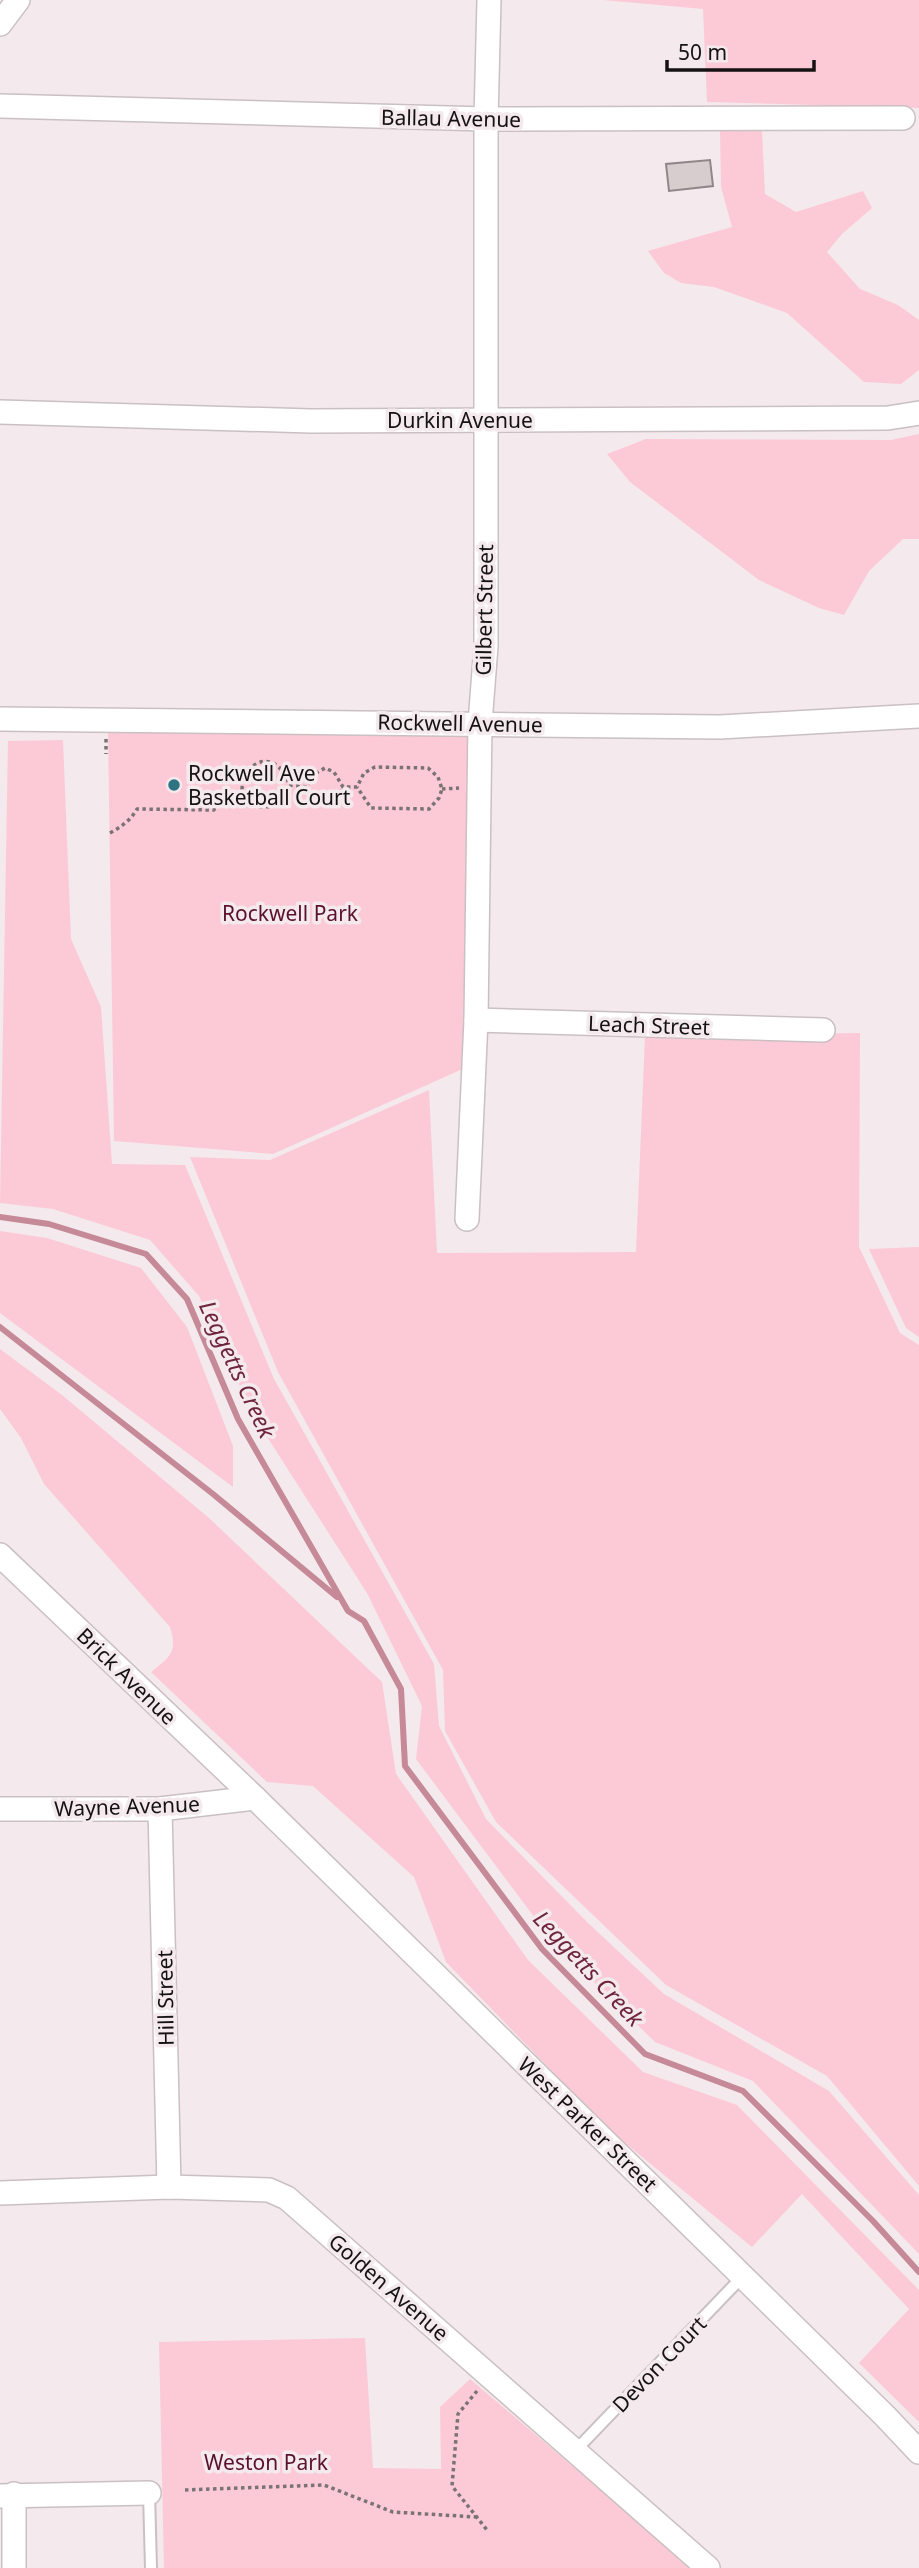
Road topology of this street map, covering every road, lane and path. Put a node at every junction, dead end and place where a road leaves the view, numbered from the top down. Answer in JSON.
{"nodes":[{"id":1,"x":18,"y":0,"type":"edge"},
{"id":2,"x":489,"y":0,"type":"edge"},
{"id":3,"x":0,"y":24,"type":"edge"},
{"id":4,"x":0,"y":106,"type":"edge"},
{"id":5,"x":903,"y":118,"type":"dead end"},
{"id":6,"x":486,"y":120,"type":"junction"},
{"id":7,"x":0,"y":412,"type":"edge"},
{"id":8,"x":919,"y":414,"type":"edge"},
{"id":9,"x":486,"y":421,"type":"junction"},
{"id":10,"x":919,"y":716,"type":"edge"},
{"id":11,"x":0,"y":719,"type":"edge"},
{"id":12,"x":480,"y":723,"type":"junction"},
{"id":13,"x":289,"y":785,"type":"junction"},
{"id":14,"x":307,"y":787,"type":"junction"},
{"id":15,"x":343,"y":787,"type":"junction"},
{"id":16,"x":357,"y":788,"type":"junction"},
{"id":17,"x":459,"y":788,"type":"dead end"},
{"id":18,"x":442,"y":789,"type":"junction"},
{"id":19,"x":252,"y":806,"type":"junction"},
{"id":20,"x":110,"y":833,"type":"dead end"},
{"id":21,"x":476,"y":1020,"type":"junction"},
{"id":22,"x":822,"y":1030,"type":"dead end"},
{"id":23,"x":467,"y":1219,"type":"dead end"},
{"id":24,"x":0,"y":1555,"type":"edge"},
{"id":25,"x":254,"y":1798,"type":"junction"},
{"id":26,"x":0,"y":1808,"type":"edge"},
{"id":27,"x":160,"y":1809,"type":"junction"},
{"id":28,"x":169,"y":2187,"type":"junction"},
{"id":29,"x":0,"y":2193,"type":"edge"},
{"id":30,"x":743,"y":2276,"type":"junction"},
{"id":31,"x":478,"y":2389,"type":"dead end"},
{"id":32,"x":575,"y":2451,"type":"junction"},
{"id":33,"x":919,"y":2452,"type":"edge"},
{"id":34,"x":185,"y":2490,"type":"dead end"},
{"id":35,"x":149,"y":2493,"type":"joint"},
{"id":36,"x":7,"y":2495,"type":"edge"},
{"id":37,"x":476,"y":2517,"type":"junction"},
{"id":38,"x":486,"y":2530,"type":"dead end"},
{"id":39,"x":14,"y":2568,"type":"edge"},
{"id":40,"x":151,"y":2568,"type":"edge"},
{"id":41,"x":708,"y":2568,"type":"edge"}],
"edges":[{"from":1,"to":3,"type":"street"},
{"from":2,"to":6,"type":"street","name":"Gilbert Street"},
{"from":4,"to":6,"type":"street","name":"Ballau Avenue"},
{"from":5,"to":6,"type":"street","name":"Ballau Avenue"},
{"from":6,"to":9,"type":"street","name":"Gilbert Street"},
{"from":7,"to":9,"type":"street","name":"Durkin Avenue"},
{"from":8,"to":9,"type":"street","name":"Durkin Avenue"},
{"from":9,"to":12,"type":"street","name":"Gilbert Street"},
{"from":10,"to":12,"type":"street","name":"Rockwell Avenue"},
{"from":11,"to":12,"type":"street","name":"Rockwell Avenue"},
{"from":12,"to":21,"type":"street","name":"Gilbert Street"},
{"from":13,"to":14,"type":"path"},
{"from":13,"to":19,"type":"path"},
{"from":13,"to":19,"type":"path"},
{"from":14,"to":15,"type":"path"},
{"from":14,"to":15,"type":"path"},
{"from":15,"to":16,"type":"path"},
{"from":16,"to":18,"type":"path"},
{"from":16,"to":18,"type":"path"},
{"from":17,"to":18,"type":"path"},
{"from":19,"to":20,"type":"path"},
{"from":21,"to":22,"type":"street","name":"Leach Street"},
{"from":21,"to":23,"type":"street","name":"Gilbert Street"},
{"from":24,"to":25,"type":"street","name":"Brick Avenue"},
{"from":25,"to":27,"type":"street","name":"Wayne Avenue"},
{"from":25,"to":30,"type":"street","name":"West Parker Street"},
{"from":26,"to":27,"type":"street","name":"Wayne Avenue"},
{"from":27,"to":28,"type":"street","name":"Hill Street"},
{"from":28,"to":29,"type":"street","name":"Golden Avenue"},
{"from":28,"to":32,"type":"street","name":"Golden Avenue"},
{"from":30,"to":32,"type":"lane","name":"Devon Court"},
{"from":30,"to":33,"type":"street","name":"West Parker Street"},
{"from":31,"to":37,"type":"path"},
{"from":32,"to":41,"type":"street","name":"Golden Avenue"},
{"from":34,"to":37,"type":"path"},
{"from":35,"to":36,"type":"street"},
{"from":35,"to":40,"type":"lane"},
{"from":36,"to":39,"type":"street"},
{"from":37,"to":38,"type":"path"}]}
